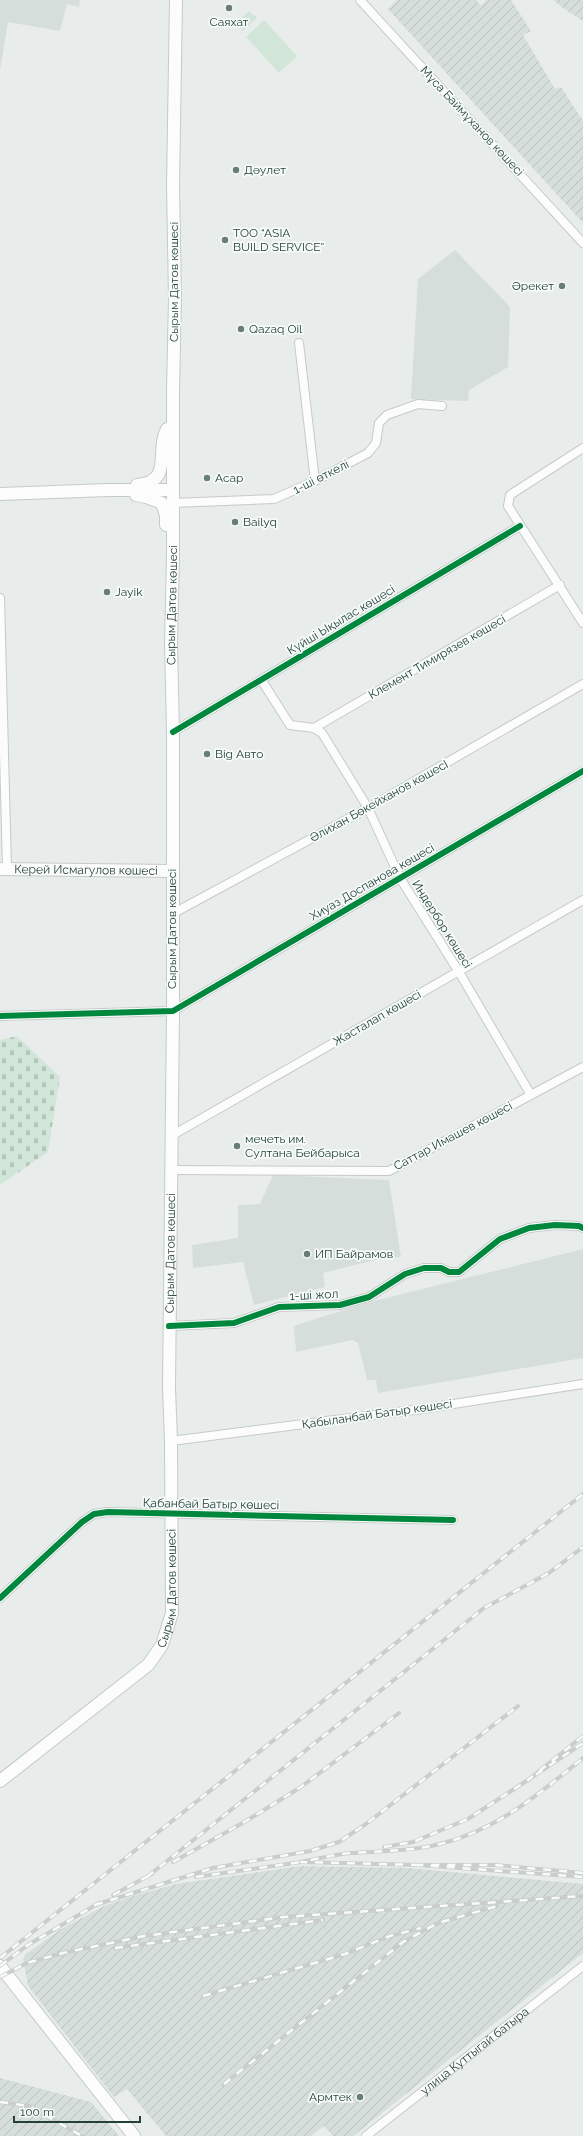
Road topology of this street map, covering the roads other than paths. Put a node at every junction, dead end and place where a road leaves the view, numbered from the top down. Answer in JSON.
{"nodes":[{"id":1,"x":176,"y":0,"type":"edge"},
{"id":2,"x":360,"y":0,"type":"edge"},
{"id":3,"x":583,"y":243,"type":"edge"},
{"id":4,"x":299,"y":343,"type":"dead end"},
{"id":5,"x":442,"y":406,"type":"dead end"},
{"id":6,"x":173,"y":426,"type":"junction"},
{"id":7,"x":583,"y":448,"type":"edge"},
{"id":8,"x":315,"y":481,"type":"junction"},
{"id":9,"x":108,"y":490,"type":"junction"},
{"id":10,"x":173,"y":490,"type":"junction"},
{"id":11,"x":0,"y":494,"type":"edge"},
{"id":12,"x":173,"y":502,"type":"junction"},
{"id":13,"x":520,"y":526,"type":"junction"},
{"id":14,"x":173,"y":558,"type":"junction"},
{"id":15,"x":560,"y":585,"type":"junction"},
{"id":16,"x":0,"y":598,"type":"edge"},
{"id":17,"x":583,"y":623,"type":"edge"},
{"id":18,"x":0,"y":629,"type":"edge"},
{"id":19,"x":262,"y":681,"type":"junction"},
{"id":20,"x":583,"y":684,"type":"edge"},
{"id":21,"x":314,"y":728,"type":"junction"},
{"id":22,"x":174,"y":732,"type":"junction"},
{"id":23,"x":2,"y":736,"type":"edge"},
{"id":24,"x":583,"y":771,"type":"edge"},
{"id":25,"x":368,"y":808,"type":"junction"},
{"id":26,"x":4,"y":869,"type":"edge"},
{"id":27,"x":172,"y":871,"type":"junction"},
{"id":28,"x":400,"y":878,"type":"junction"},
{"id":29,"x":583,"y":900,"type":"edge"},
{"id":30,"x":172,"y":914,"type":"junction"},
{"id":31,"x":459,"y":972,"type":"junction"},
{"id":32,"x":172,"y":1012,"type":"junction"},
{"id":33,"x":0,"y":1016,"type":"edge"},
{"id":34,"x":583,"y":1067,"type":"edge"},
{"id":35,"x":531,"y":1095,"type":"junction"},
{"id":36,"x":171,"y":1136,"type":"junction"},
{"id":37,"x":171,"y":1170,"type":"junction"},
{"id":38,"x":583,"y":1228,"type":"edge"},
{"id":39,"x":169,"y":1326,"type":"junction"},
{"id":40,"x":583,"y":1384,"type":"edge"},
{"id":41,"x":171,"y":1441,"type":"junction"},
{"id":42,"x":171,"y":1515,"type":"junction"},
{"id":43,"x":453,"y":1520,"type":"dead end"},
{"id":44,"x":0,"y":1598,"type":"edge"},
{"id":45,"x":0,"y":1781,"type":"edge"},
{"id":46,"x":0,"y":1966,"type":"edge"},
{"id":47,"x":583,"y":1966,"type":"edge"},
{"id":48,"x":134,"y":2136,"type":"edge"},
{"id":49,"x":366,"y":2136,"type":"edge"}],
"edges":[{"from":1,"to":6,"type":"main road","name":"Сырым Датов көшесі"},
{"from":2,"to":3,"type":"street","name":"Мұса Баймұханов көшесі"},
{"from":4,"to":8,"type":"street"},
{"from":5,"to":8,"type":"street","name":"1-ші өткелі"},
{"from":6,"to":9,"type":"main road"},
{"from":6,"to":10,"type":"main road","name":"Сырым Датов көшесі"},
{"from":7,"to":13,"type":"street"},
{"from":8,"to":12,"type":"street","name":"1-ші өткелі"},
{"from":9,"to":10,"type":"main road"},
{"from":9,"to":11,"type":"main road"},
{"from":9,"to":14,"type":"main road"},
{"from":10,"to":12,"type":"main road","name":"Сырым Датов көшесі"},
{"from":12,"to":14,"type":"main road","name":"Сырым Датов көшесі"},
{"from":13,"to":15,"type":"street"},
{"from":13,"to":19,"type":"street","name":"Күйші Ықылас көшесі"},
{"from":14,"to":22,"type":"main road","name":"Сырым Датов көшесі"},
{"from":15,"to":17,"type":"street"},
{"from":15,"to":21,"type":"street","name":"Клемент Тимирязев көшесі"},
{"from":16,"to":18,"type":"street"},
{"from":18,"to":23,"type":"street"},
{"from":19,"to":21,"type":"street"},
{"from":19,"to":22,"type":"street","name":"Күйші Ықылас көшесі"},
{"from":20,"to":25,"type":"street","name":"Әлихан Бөкейханов көшесI"},
{"from":21,"to":25,"type":"street","name":"Индербор көшесі"},
{"from":22,"to":27,"type":"main road","name":"Сырым Датов көшесі"},
{"from":23,"to":26,"type":"street"},
{"from":24,"to":28,"type":"street","name":"Хиуаз Доспанова көшесі"},
{"from":25,"to":28,"type":"street","name":"Индербор көшесі"},
{"from":25,"to":30,"type":"street","name":"Әлихан Бөкейханов көшесI"},
{"from":26,"to":27,"type":"main road","name":"Керей Исмагулов көшесі"},
{"from":27,"to":30,"type":"main road","name":"Сырым Датов көшесі"},
{"from":28,"to":31,"type":"street","name":"Индербор көшесі"},
{"from":28,"to":32,"type":"street","name":"Хиуаз Доспанова көшесі"},
{"from":29,"to":31,"type":"street","name":"Жасталап көшесі"},
{"from":30,"to":32,"type":"main road","name":"Сырым Датов көшесі"},
{"from":31,"to":35,"type":"street","name":"Индербор көшесі"},
{"from":31,"to":36,"type":"street","name":"Жасталап көшесі"},
{"from":32,"to":33,"type":"street"},
{"from":32,"to":36,"type":"main road","name":"Сырым Датов көшесі"},
{"from":34,"to":35,"type":"street","name":"Саттар Имашев көшесі"},
{"from":35,"to":37,"type":"street","name":"Саттар Имашев көшесі"},
{"from":36,"to":37,"type":"main road","name":"Сырым Датов көшесі"},
{"from":37,"to":39,"type":"main road","name":"Сырым Датов көшесі"},
{"from":38,"to":39,"type":"street","name":"1-ші жол"},
{"from":39,"to":41,"type":"main road","name":"Сырым Датов көшесі"},
{"from":40,"to":41,"type":"street","name":"Қабыланбай Батыр көшесі"},
{"from":41,"to":42,"type":"main road","name":"Сырым Датов көшесі"},
{"from":42,"to":43,"type":"street","name":"Қабанбай Батыр көшесі"},
{"from":42,"to":44,"type":"street","name":"Қабанбай Батыр көшесі"},
{"from":42,"to":45,"type":"main road","name":"Сырым Датов көшесі"},
{"from":46,"to":48,"type":"main road"},
{"from":47,"to":49,"type":"street","name":"улица Куттыгай батыра"}]}
